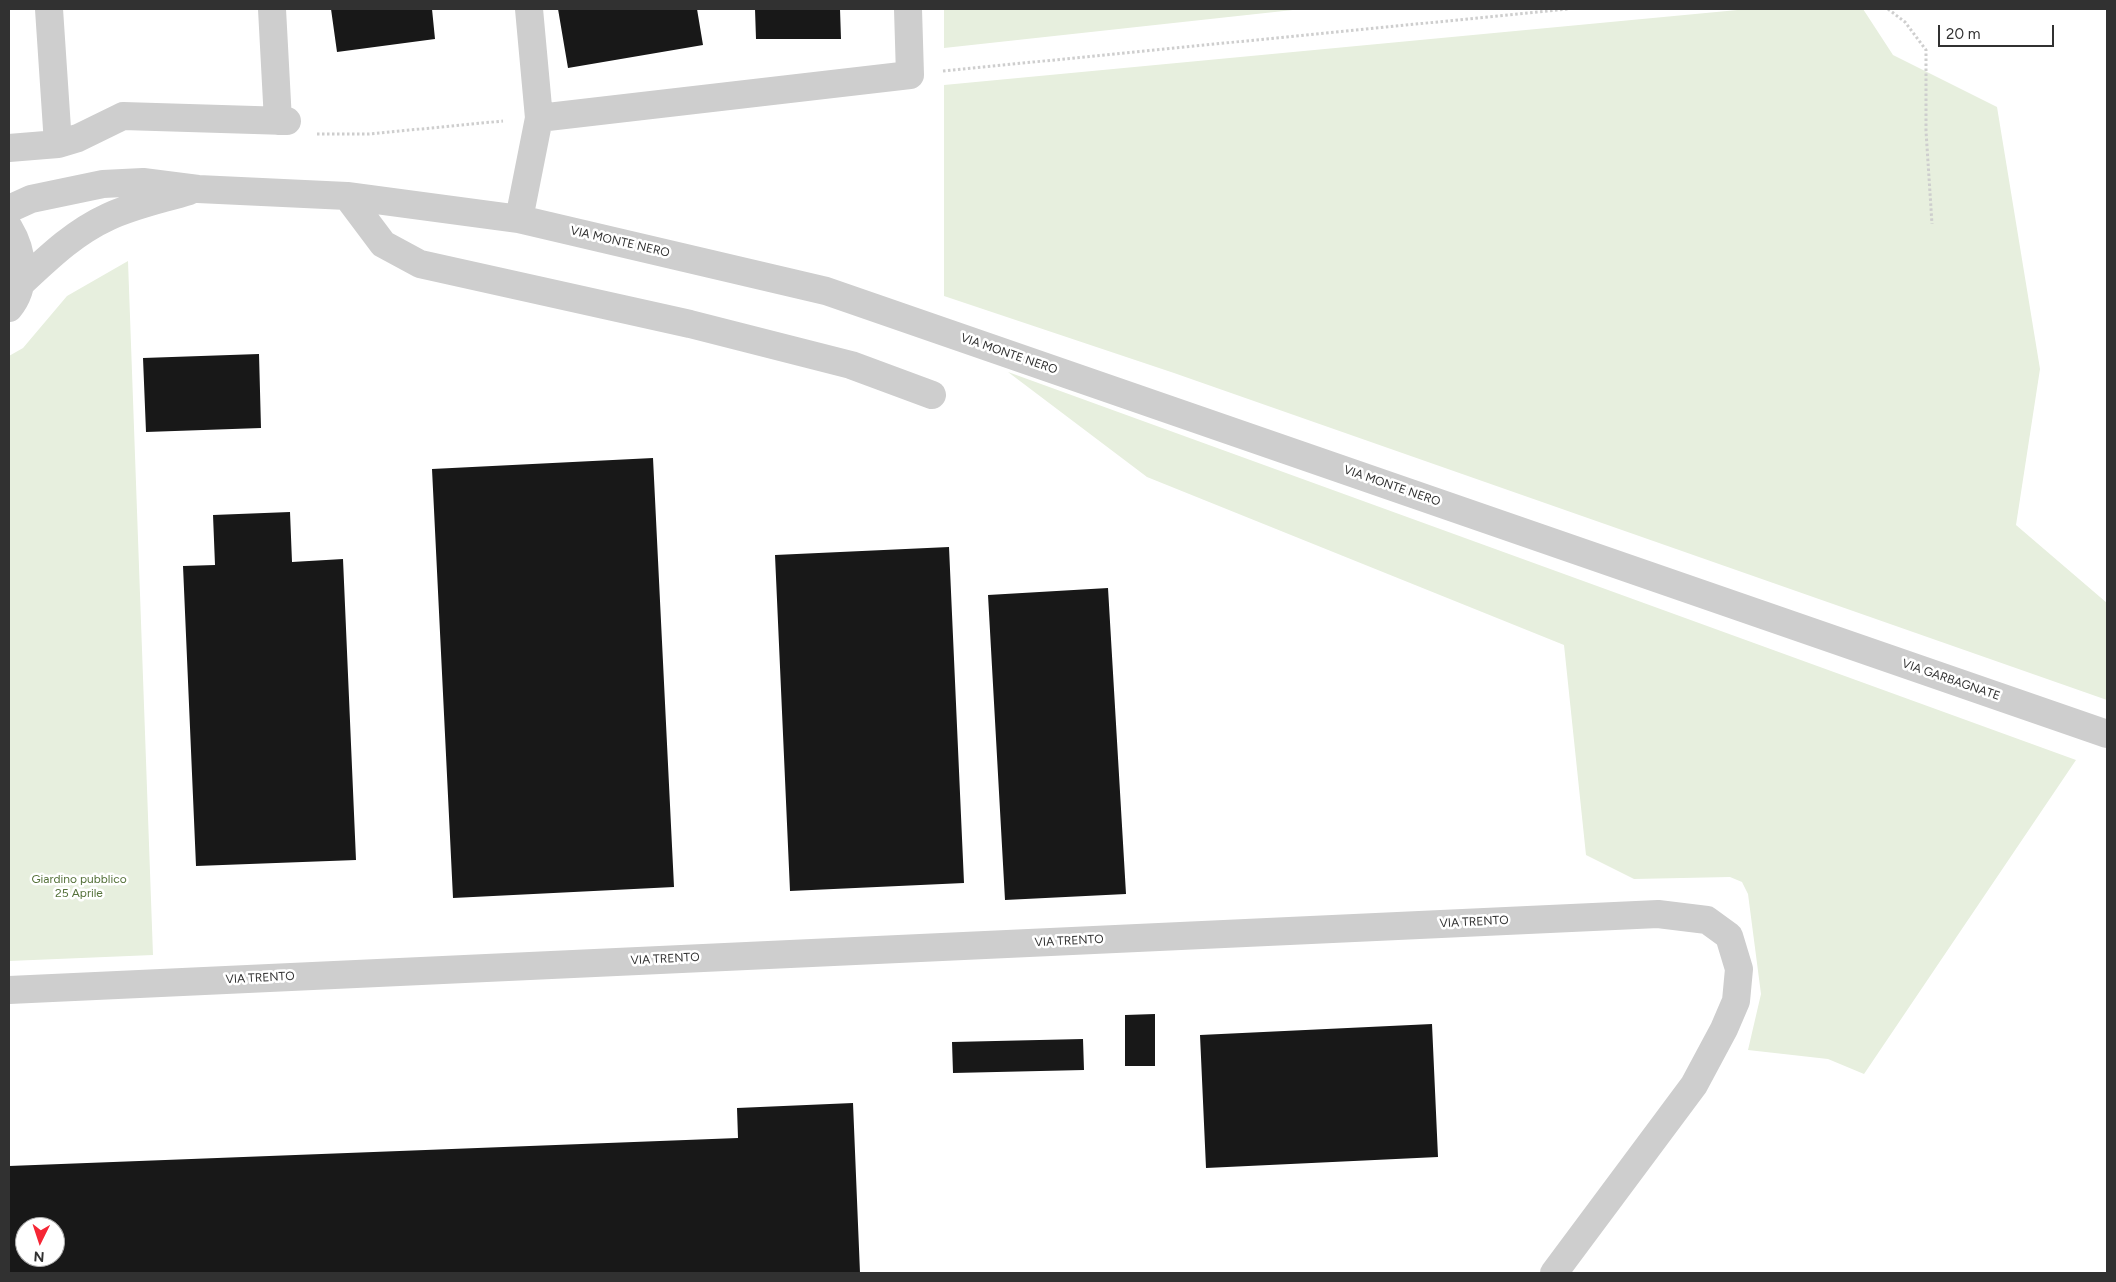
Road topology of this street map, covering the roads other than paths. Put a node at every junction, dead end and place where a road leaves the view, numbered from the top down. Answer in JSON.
{"nodes":[{"id":1,"x":49,"y":9,"type":"edge"},
{"id":2,"x":272,"y":9,"type":"edge"},
{"id":3,"x":529,"y":9,"type":"edge"},
{"id":4,"x":908,"y":9,"type":"edge"},
{"id":5,"x":538,"y":118,"type":"junction"},
{"id":6,"x":58,"y":144,"type":"junction"},
{"id":7,"x":9,"y":148,"type":"edge"},
{"id":8,"x":198,"y":188,"type":"junction"},
{"id":9,"x":347,"y":196,"type":"junction"},
{"id":10,"x":9,"y":209,"type":"edge"},
{"id":11,"x":519,"y":219,"type":"junction"},
{"id":12,"x":9,"y":228,"type":"edge"},
{"id":13,"x":14,"y":296,"type":"edge"},
{"id":14,"x":932,"y":395,"type":"dead end"},
{"id":15,"x":1795,"y":626,"type":"joint"},
{"id":16,"x":2107,"y":734,"type":"edge"},
{"id":17,"x":9,"y":990,"type":"edge"},
{"id":18,"x":1554,"y":1273,"type":"edge"}],
"edges":[{"from":1,"to":6,"type":"street"},
{"from":2,"to":6,"type":"street"},
{"from":3,"to":5,"type":"street"},
{"from":4,"to":5,"type":"street"},
{"from":5,"to":11,"type":"street"},
{"from":6,"to":7,"type":"street"},
{"from":8,"to":9,"type":"street","name":"VIA MONTE NERO"},
{"from":8,"to":10,"type":"street","name":"VIA MONTE NERO"},
{"from":8,"to":13,"type":"street","name":"VIA MONTE NERO"},
{"from":9,"to":11,"type":"street","name":"VIA MONTE NERO"},
{"from":9,"to":14,"type":"street"},
{"from":11,"to":15,"type":"street","name":"VIA MONTE NERO"},
{"from":12,"to":13,"type":"street"},
{"from":15,"to":16,"type":"street","name":"VIA GARBAGNATE"},
{"from":17,"to":18,"type":"street","name":"VIA TRENTO"}]}
